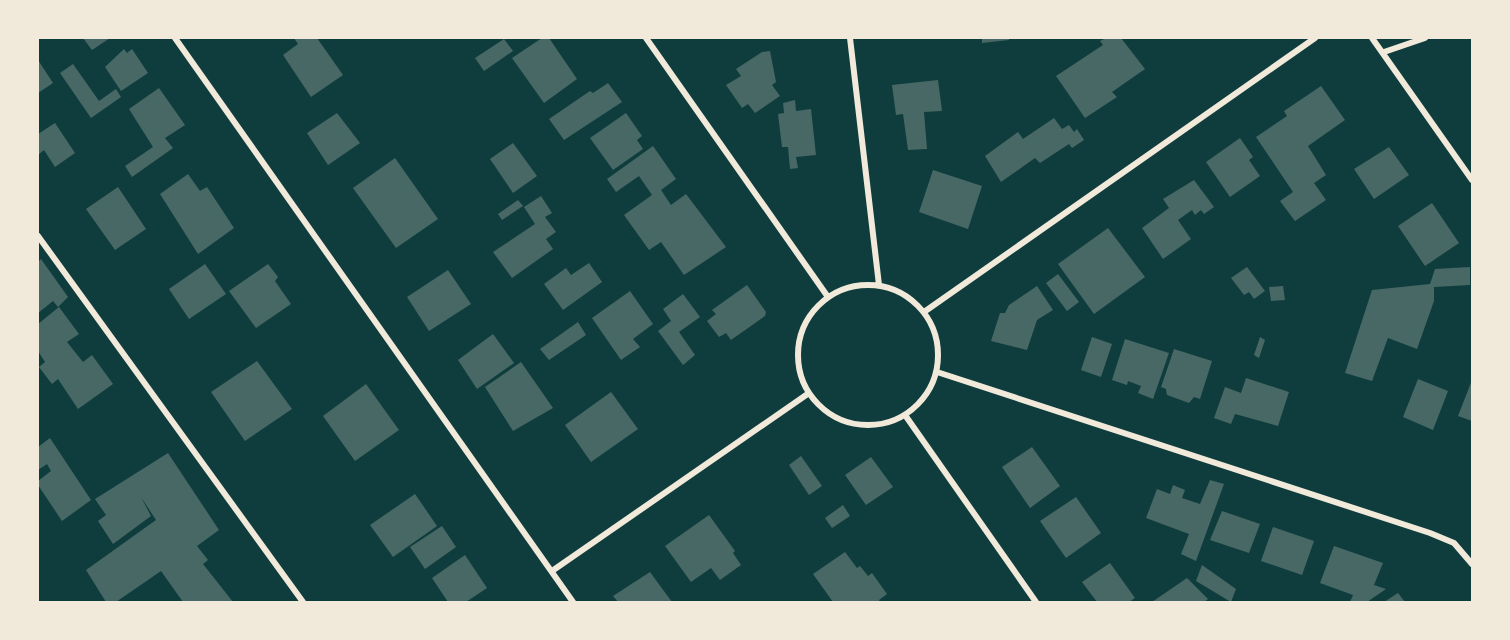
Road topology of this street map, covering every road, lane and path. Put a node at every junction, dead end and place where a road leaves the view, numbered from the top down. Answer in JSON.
{"nodes":[{"id":1,"x":175,"y":38,"type":"edge"},
{"id":2,"x":646,"y":38,"type":"edge"},
{"id":3,"x":850,"y":38,"type":"edge"},
{"id":4,"x":1315,"y":38,"type":"edge"},
{"id":5,"x":1372,"y":38,"type":"edge"},
{"id":6,"x":1425,"y":38,"type":"edge"},
{"id":7,"x":1384,"y":52,"type":"junction"},
{"id":8,"x":1473,"y":180,"type":"edge"},
{"id":9,"x":38,"y":236,"type":"edge"},
{"id":10,"x":879,"y":285,"type":"junction"},
{"id":11,"x":828,"y":297,"type":"junction"},
{"id":12,"x":924,"y":312,"type":"junction"},
{"id":13,"x":937,"y":372,"type":"junction"},
{"id":14,"x":809,"y":393,"type":"junction"},
{"id":15,"x":905,"y":415,"type":"junction"},
{"id":16,"x":1473,"y":564,"type":"edge"},
{"id":17,"x":552,"y":571,"type":"junction"},
{"id":18,"x":303,"y":603,"type":"edge"},
{"id":19,"x":573,"y":603,"type":"edge"},
{"id":20,"x":1036,"y":603,"type":"edge"}],
"edges":[{"from":1,"to":17,"type":"street"},
{"from":2,"to":11,"type":"street"},
{"from":3,"to":10,"type":"street"},
{"from":4,"to":12,"type":"street"},
{"from":5,"to":7,"type":"street"},
{"from":6,"to":7,"type":"street"},
{"from":7,"to":8,"type":"street"},
{"from":9,"to":18,"type":"street"},
{"from":10,"to":11,"type":"street"},
{"from":10,"to":12,"type":"street"},
{"from":11,"to":14,"type":"street"},
{"from":12,"to":13,"type":"street"},
{"from":13,"to":15,"type":"street"},
{"from":13,"to":16,"type":"street"},
{"from":14,"to":15,"type":"street"},
{"from":14,"to":17,"type":"street"},
{"from":15,"to":20,"type":"street"},
{"from":17,"to":19,"type":"street"}]}
